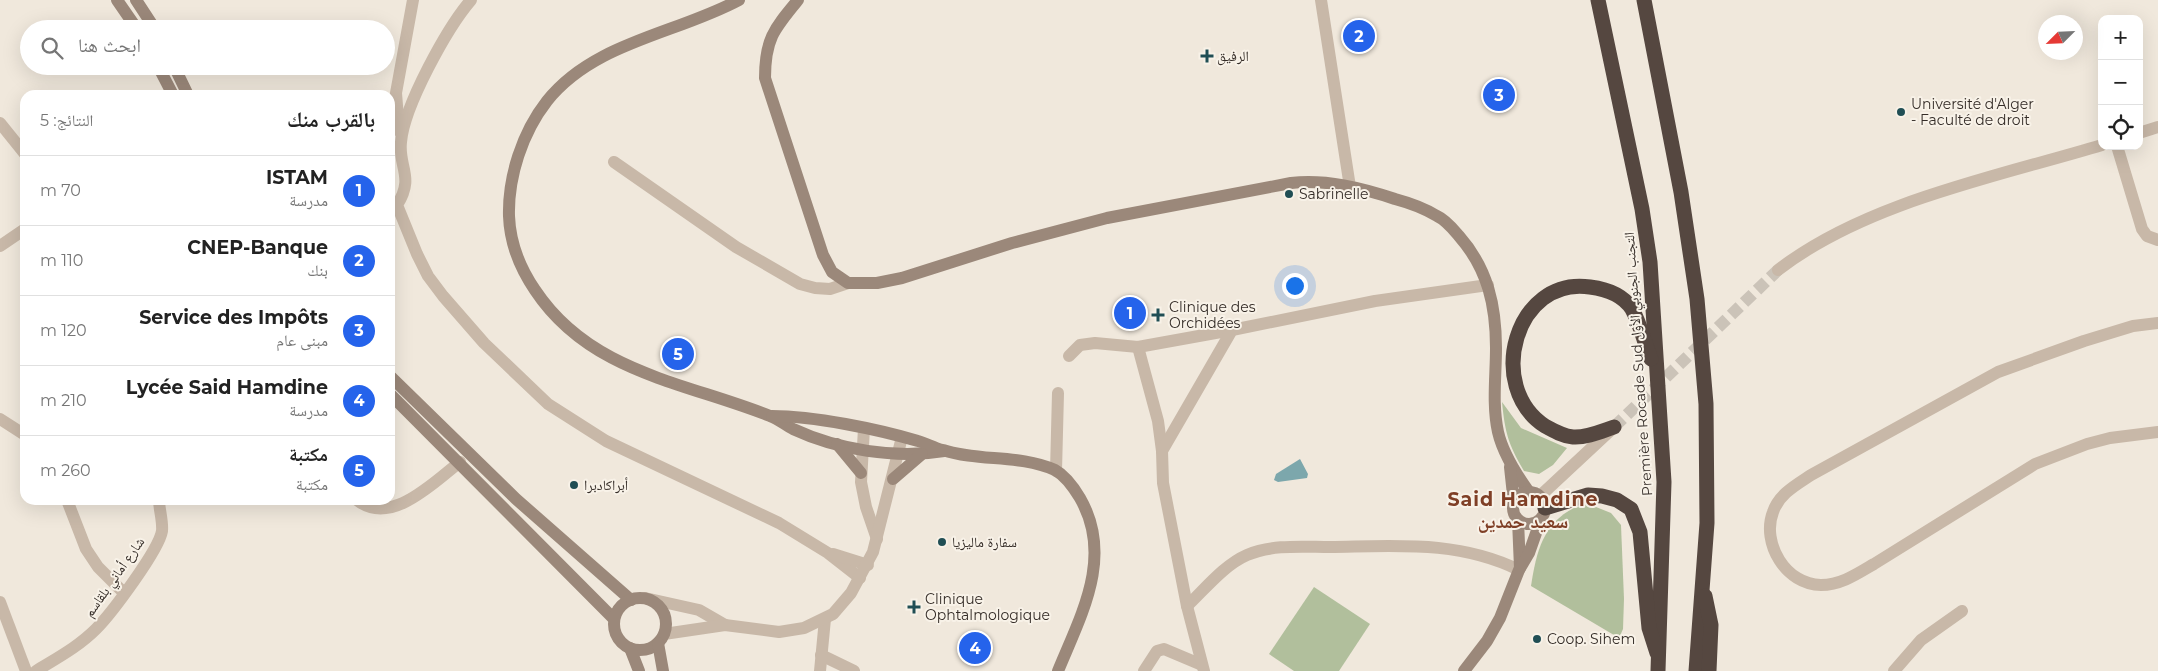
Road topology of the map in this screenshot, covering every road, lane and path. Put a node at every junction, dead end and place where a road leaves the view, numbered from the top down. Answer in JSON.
{"nodes":[{"id":1,"x":117,"y":0,"type":"edge"},
{"id":2,"x":136,"y":0,"type":"edge"},
{"id":3,"x":413,"y":0,"type":"edge"},
{"id":4,"x":471,"y":0,"type":"edge"},
{"id":5,"x":740,"y":0,"type":"edge"},
{"id":6,"x":798,"y":0,"type":"edge"},
{"id":7,"x":1321,"y":0,"type":"edge"},
{"id":8,"x":1598,"y":0,"type":"edge"},
{"id":9,"x":1644,"y":0,"type":"edge"},
{"id":10,"x":131,"y":20,"type":"edge"},
{"id":11,"x":149,"y":20,"type":"edge"},
{"id":12,"x":162,"y":75,"type":"edge"},
{"id":13,"x":178,"y":75,"type":"edge"},
{"id":14,"x":170,"y":90,"type":"edge"},
{"id":15,"x":186,"y":90,"type":"edge"},
{"id":16,"x":0,"y":124,"type":"edge"},
{"id":17,"x":2158,"y":127,"type":"edge"},
{"id":18,"x":2143,"y":132,"type":"edge"},
{"id":19,"x":400,"y":144,"type":"junction"},
{"id":20,"x":2098,"y":146,"type":"edge"},
{"id":21,"x":20,"y":148,"type":"edge"},
{"id":22,"x":2118,"y":150,"type":"edge"},
{"id":23,"x":614,"y":162,"type":"dead end"},
{"id":24,"x":1350,"y":187,"type":"junction"},
{"id":25,"x":20,"y":232,"type":"edge"},
{"id":26,"x":2158,"y":240,"type":"edge"},
{"id":27,"x":0,"y":246,"type":"edge"},
{"id":28,"x":1778,"y":270,"type":"tunnel mouth"},
{"id":29,"x":848,"y":283,"type":"junction"},
{"id":30,"x":1488,"y":285,"type":"junction"},
{"id":31,"x":2158,"y":323,"type":"edge"},
{"id":32,"x":1232,"y":330,"type":"junction"},
{"id":33,"x":1138,"y":347,"type":"junction"},
{"id":34,"x":1069,"y":356,"type":"dead end"},
{"id":35,"x":1657,"y":377,"type":"junction"},
{"id":36,"x":395,"y":381,"type":"edge"},
{"id":37,"x":1058,"y":393,"type":"dead end"},
{"id":38,"x":395,"y":399,"type":"edge"},
{"id":39,"x":772,"y":416,"type":"junction"},
{"id":40,"x":0,"y":419,"type":"edge"},
{"id":41,"x":1614,"y":427,"type":"joint"},
{"id":42,"x":864,"y":428,"type":"junction"},
{"id":43,"x":20,"y":432,"type":"edge"},
{"id":44,"x":2158,"y":432,"type":"edge"},
{"id":45,"x":902,"y":438,"type":"junction"},
{"id":46,"x":837,"y":444,"type":"junction"},
{"id":47,"x":864,"y":449,"type":"junction"},
{"id":48,"x":944,"y":451,"type":"junction"},
{"id":49,"x":1162,"y":451,"type":"junction"},
{"id":50,"x":899,"y":454,"type":"junction"},
{"id":51,"x":922,"y":454,"type":"junction"},
{"id":52,"x":460,"y":462,"type":"junction"},
{"id":53,"x":1510,"y":464,"type":"junction"},
{"id":54,"x":1056,"y":471,"type":"junction"},
{"id":55,"x":861,"y":473,"type":"junction"},
{"id":56,"x":893,"y":478,"type":"junction"},
{"id":57,"x":1514,"y":504,"type":"junction"},
{"id":58,"x":1539,"y":504,"type":"junction"},
{"id":59,"x":69,"y":505,"type":"edge"},
{"id":60,"x":159,"y":505,"type":"edge"},
{"id":61,"x":366,"y":505,"type":"edge"},
{"id":62,"x":1518,"y":520,"type":"junction"},
{"id":63,"x":877,"y":539,"type":"junction"},
{"id":64,"x":828,"y":553,"type":"junction"},
{"id":65,"x":868,"y":565,"type":"junction"},
{"id":66,"x":1520,"y":570,"type":"junction"},
{"id":67,"x":860,"y":578,"type":"junction"},
{"id":68,"x":1702,"y":586,"type":"junction"},
{"id":69,"x":124,"y":593,"type":"junction"},
{"id":70,"x":646,"y":598,"type":"junction"},
{"id":71,"x":631,"y":600,"type":"junction"},
{"id":72,"x":0,"y":602,"type":"edge"},
{"id":73,"x":1187,"y":606,"type":"junction"},
{"id":74,"x":1962,"y":611,"type":"dead end"},
{"id":75,"x":614,"y":619,"type":"junction"},
{"id":76,"x":824,"y":619,"type":"junction"},
{"id":77,"x":725,"y":624,"type":"junction"},
{"id":78,"x":661,"y":638,"type":"junction"},
{"id":79,"x":630,"y":648,"type":"junction"},
{"id":80,"x":821,"y":654,"type":"junction"},
{"id":81,"x":1659,"y":664,"type":"edge"},
{"id":82,"x":1203,"y":668,"type":"edge"},
{"id":83,"x":26,"y":671,"type":"edge"},
{"id":84,"x":36,"y":671,"type":"edge"},
{"id":85,"x":639,"y":671,"type":"edge"},
{"id":86,"x":663,"y":671,"type":"edge"},
{"id":87,"x":820,"y":671,"type":"edge"},
{"id":88,"x":854,"y":671,"type":"edge"},
{"id":89,"x":1058,"y":671,"type":"edge"},
{"id":90,"x":1144,"y":671,"type":"edge"},
{"id":91,"x":1464,"y":671,"type":"edge"},
{"id":92,"x":1696,"y":671,"type":"edge"},
{"id":93,"x":1709,"y":671,"type":"edge"},
{"id":94,"x":1894,"y":671,"type":"edge"}],
"edges":[{"from":1,"to":10,"type":"main road"},
{"from":2,"to":11,"type":"main road"},
{"from":3,"to":19,"type":"street"},
{"from":4,"to":19,"type":"street"},
{"from":5,"to":39,"type":"main road"},
{"from":6,"to":29,"type":"main road"},
{"from":7,"to":24,"type":"street"},
{"from":8,"to":35,"type":"highway","name":"Première Rocade Sud التجنب الجنوبي الأول"},
{"from":9,"to":68,"type":"highway"},
{"from":12,"to":14,"type":"main road"},
{"from":13,"to":15,"type":"main road"},
{"from":16,"to":21,"type":"street"},
{"from":17,"to":18,"type":"street"},
{"from":19,"to":64,"type":"street"},
{"from":20,"to":28,"type":"street"},
{"from":22,"to":26,"type":"street"},
{"from":23,"to":29,"type":"street"},
{"from":24,"to":29,"type":"main road"},
{"from":24,"to":30,"type":"main road"},
{"from":25,"to":27,"type":"street"},
{"from":30,"to":32,"type":"street"},
{"from":30,"to":53,"type":"main road"},
{"from":31,"to":44,"type":"street"},
{"from":32,"to":33,"type":"street"},
{"from":32,"to":49,"type":"street"},
{"from":33,"to":34,"type":"street"},
{"from":33,"to":49,"type":"street"},
{"from":35,"to":41,"type":"highway"},
{"from":35,"to":81,"type":"highway","name":"Première Rocade Sud التجنب الجنوبي الأول"},
{"from":36,"to":71,"type":"main road"},
{"from":37,"to":54,"type":"street"},
{"from":38,"to":52,"type":"main road"},
{"from":39,"to":42,"type":"main road"},
{"from":39,"to":46,"type":"main road"},
{"from":40,"to":43,"type":"street"},
{"from":41,"to":58,"type":"street"},
{"from":42,"to":45,"type":"main road"},
{"from":42,"to":47,"type":"street"},
{"from":45,"to":48,"type":"main road"},
{"from":45,"to":50,"type":"street"},
{"from":46,"to":47,"type":"main road"},
{"from":46,"to":55,"type":"main road"},
{"from":47,"to":50,"type":"main road"},
{"from":47,"to":55,"type":"street"},
{"from":48,"to":51,"type":"main road"},
{"from":48,"to":54,"type":"main road"},
{"from":49,"to":73,"type":"street"},
{"from":50,"to":51,"type":"main road"},
{"from":50,"to":56,"type":"street"},
{"from":51,"to":56,"type":"main road"},
{"from":52,"to":61,"type":"street"},
{"from":52,"to":75,"type":"main road"},
{"from":53,"to":57,"type":"main road"},
{"from":53,"to":58,"type":"main road"},
{"from":54,"to":89,"type":"main road"},
{"from":55,"to":63,"type":"street"},
{"from":56,"to":63,"type":"street"},
{"from":57,"to":58,"type":"main road"},
{"from":57,"to":62,"type":"main road"},
{"from":58,"to":62,"type":"main road"},
{"from":58,"to":66,"type":"main road"},
{"from":58,"to":81,"type":"highway"},
{"from":59,"to":69,"type":"street"},
{"from":60,"to":69,"type":"street","name":"شارع أماني بلقاسم"},
{"from":62,"to":66,"type":"main road"},
{"from":63,"to":65,"type":"street"},
{"from":64,"to":65,"type":"street"},
{"from":64,"to":67,"type":"street"},
{"from":65,"to":67,"type":"street"},
{"from":66,"to":73,"type":"street"},
{"from":66,"to":91,"type":"main road"},
{"from":67,"to":76,"type":"street"},
{"from":68,"to":92,"type":"highway"},
{"from":68,"to":93,"type":"highway"},
{"from":69,"to":84,"type":"street","name":"شارع أماني بلقاسم"},
{"from":70,"to":71,"type":"main road"},
{"from":70,"to":77,"type":"street"},
{"from":70,"to":78,"type":"main road"},
{"from":71,"to":75,"type":"main road"},
{"from":72,"to":83,"type":"street"},
{"from":73,"to":82,"type":"street"},
{"from":74,"to":94,"type":"street"},
{"from":75,"to":79,"type":"main road"},
{"from":76,"to":77,"type":"street"},
{"from":76,"to":80,"type":"street"},
{"from":77,"to":78,"type":"street"},
{"from":78,"to":79,"type":"main road"},
{"from":78,"to":86,"type":"main road"},
{"from":79,"to":85,"type":"main road"},
{"from":80,"to":87,"type":"street"},
{"from":80,"to":88,"type":"street"},
{"from":82,"to":90,"type":"street"}]}
